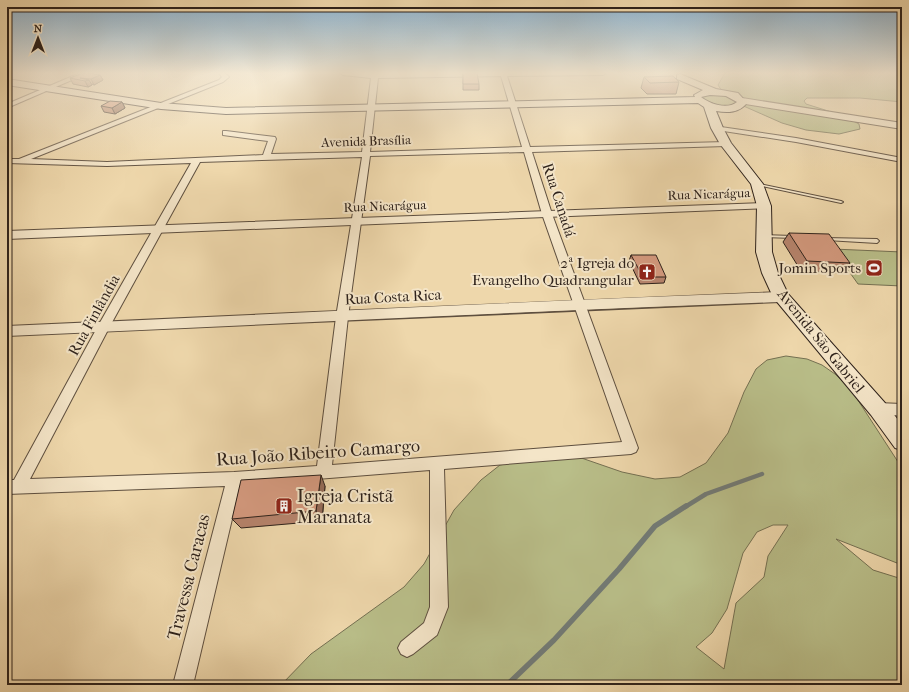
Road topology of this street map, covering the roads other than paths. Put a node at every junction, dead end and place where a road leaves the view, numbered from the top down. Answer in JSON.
{"nodes":[{"id":1,"x":157,"y":105,"type":"edge"},
{"id":2,"x":493,"y":105,"type":"edge"},
{"id":3,"x":514,"y":105,"type":"edge"},
{"id":4,"x":736,"y":105,"type":"edge"},
{"id":5,"x":738,"y":105,"type":"edge"},
{"id":6,"x":743,"y":105,"type":"edge"},
{"id":7,"x":161,"y":106,"type":"junction"},
{"id":8,"x":710,"y":106,"type":"joint"},
{"id":9,"x":370,"y":107,"type":"junction"},
{"id":10,"x":716,"y":126,"type":"junction"},
{"id":11,"x":902,"y":126,"type":"edge"},
{"id":12,"x":226,"y":133,"type":"dead end"},
{"id":13,"x":726,"y":144,"type":"junction"},
{"id":14,"x":527,"y":150,"type":"junction"},
{"id":15,"x":366,"y":154,"type":"junction"},
{"id":16,"x":266,"y":157,"type":"junction"},
{"id":17,"x":197,"y":160,"type":"junction"},
{"id":18,"x":902,"y":160,"type":"edge"},
{"id":19,"x":7,"y":161,"type":"edge"},
{"id":20,"x":16,"y":162,"type":"junction"},
{"id":21,"x":7,"y":166,"type":"edge"},
{"id":22,"x":757,"y":184,"type":"junction"},
{"id":23,"x":841,"y":202,"type":"dead end"},
{"id":24,"x":764,"y":206,"type":"junction"},
{"id":25,"x":547,"y":214,"type":"junction"},
{"id":26,"x":356,"y":221,"type":"junction"},
{"id":27,"x":158,"y":229,"type":"junction"},
{"id":28,"x":7,"y":235,"type":"edge"},
{"id":29,"x":762,"y":236,"type":"junction"},
{"id":30,"x":802,"y":238,"type":"edge"},
{"id":31,"x":817,"y":238,"type":"edge"},
{"id":32,"x":877,"y":241,"type":"dead end"},
{"id":33,"x":781,"y":296,"type":"junction"},
{"id":34,"x":578,"y":304,"type":"junction"},
{"id":35,"x":342,"y":317,"type":"junction"},
{"id":36,"x":104,"y":326,"type":"junction"},
{"id":37,"x":7,"y":331,"type":"edge"},
{"id":38,"x":878,"y":409,"type":"junction"},
{"id":39,"x":902,"y":410,"type":"edge"},
{"id":40,"x":902,"y":440,"type":"edge"},
{"id":41,"x":631,"y":448,"type":"joint"},
{"id":42,"x":437,"y":463,"type":"junction"},
{"id":43,"x":324,"y":472,"type":"junction"},
{"id":44,"x":234,"y":479,"type":"junction"},
{"id":45,"x":13,"y":486,"type":"edge"},
{"id":46,"x":407,"y":648,"type":"dead end"},
{"id":47,"x":183,"y":685,"type":"edge"}],
"edges":[{"from":1,"to":7,"type":"main road"},
{"from":2,"to":9,"type":"main road"},
{"from":3,"to":14,"type":"street","name":"Rua Canadá"},
{"from":4,"to":8,"type":"main road"},
{"from":5,"to":10,"type":"main road"},
{"from":6,"to":11,"type":"street"},
{"from":7,"to":9,"type":"main road"},
{"from":7,"to":20,"type":"street"},
{"from":8,"to":10,"type":"main road","name":"Avenida São Gabriel"},
{"from":9,"to":15,"type":"street"},
{"from":10,"to":13,"type":"main road","name":"Avenida São Gabriel"},
{"from":10,"to":18,"type":"street"},
{"from":12,"to":16,"type":"street"},
{"from":13,"to":14,"type":"street","name":"Avenida Brasília"},
{"from":13,"to":22,"type":"main road","name":"Avenida São Gabriel"},
{"from":14,"to":15,"type":"street","name":"Avenida Brasília"},
{"from":14,"to":25,"type":"street","name":"Rua Canadá"},
{"from":15,"to":16,"type":"street","name":"Avenida Brasília"},
{"from":15,"to":26,"type":"street"},
{"from":16,"to":17,"type":"street","name":"Avenida Brasília"},
{"from":17,"to":20,"type":"street","name":"Avenida Brasília"},
{"from":17,"to":27,"type":"street","name":"Rua Finlândia"},
{"from":19,"to":20,"type":"street","name":"Avenida Brasília"},
{"from":20,"to":21,"type":"street"},
{"from":22,"to":23,"type":"lane"},
{"from":22,"to":24,"type":"main road","name":"Avenida São Gabriel"},
{"from":24,"to":25,"type":"street","name":"Rua Nicarágua"},
{"from":24,"to":29,"type":"main road","name":"Avenida São Gabriel"},
{"from":25,"to":26,"type":"street","name":"Rua Nicarágua"},
{"from":25,"to":34,"type":"street","name":"Rua Canadá"},
{"from":26,"to":27,"type":"street","name":"Rua Nicarágua"},
{"from":26,"to":35,"type":"street"},
{"from":27,"to":28,"type":"street","name":"Rua Nicarágua"},
{"from":27,"to":36,"type":"street","name":"Rua Finlândia"},
{"from":29,"to":30,"type":"lane"},
{"from":29,"to":33,"type":"main road","name":"Avenida São Gabriel"},
{"from":31,"to":32,"type":"lane"},
{"from":33,"to":34,"type":"street","name":"Rua Costa Rica"},
{"from":33,"to":38,"type":"main road","name":"Avenida São Gabriel"},
{"from":34,"to":35,"type":"street","name":"Rua Costa Rica"},
{"from":34,"to":41,"type":"street","name":"Rua Canadá"},
{"from":35,"to":36,"type":"street","name":"Rua Costa Rica"},
{"from":35,"to":43,"type":"street"},
{"from":36,"to":37,"type":"street","name":"Rua Costa Rica"},
{"from":36,"to":45,"type":"street","name":"Rua Finlândia"},
{"from":38,"to":39,"type":"street"},
{"from":38,"to":40,"type":"main road","name":"Avenida São Gabriel"},
{"from":41,"to":42,"type":"street","name":"Rua João Ribeiro Camargo"},
{"from":42,"to":43,"type":"street","name":"Rua João Ribeiro Camargo"},
{"from":42,"to":46,"type":"street"},
{"from":43,"to":44,"type":"street","name":"Rua João Ribeiro Camargo"},
{"from":44,"to":45,"type":"street","name":"Rua João Ribeiro Camargo"},
{"from":44,"to":47,"type":"street","name":"Travessa Caracas"}]}
